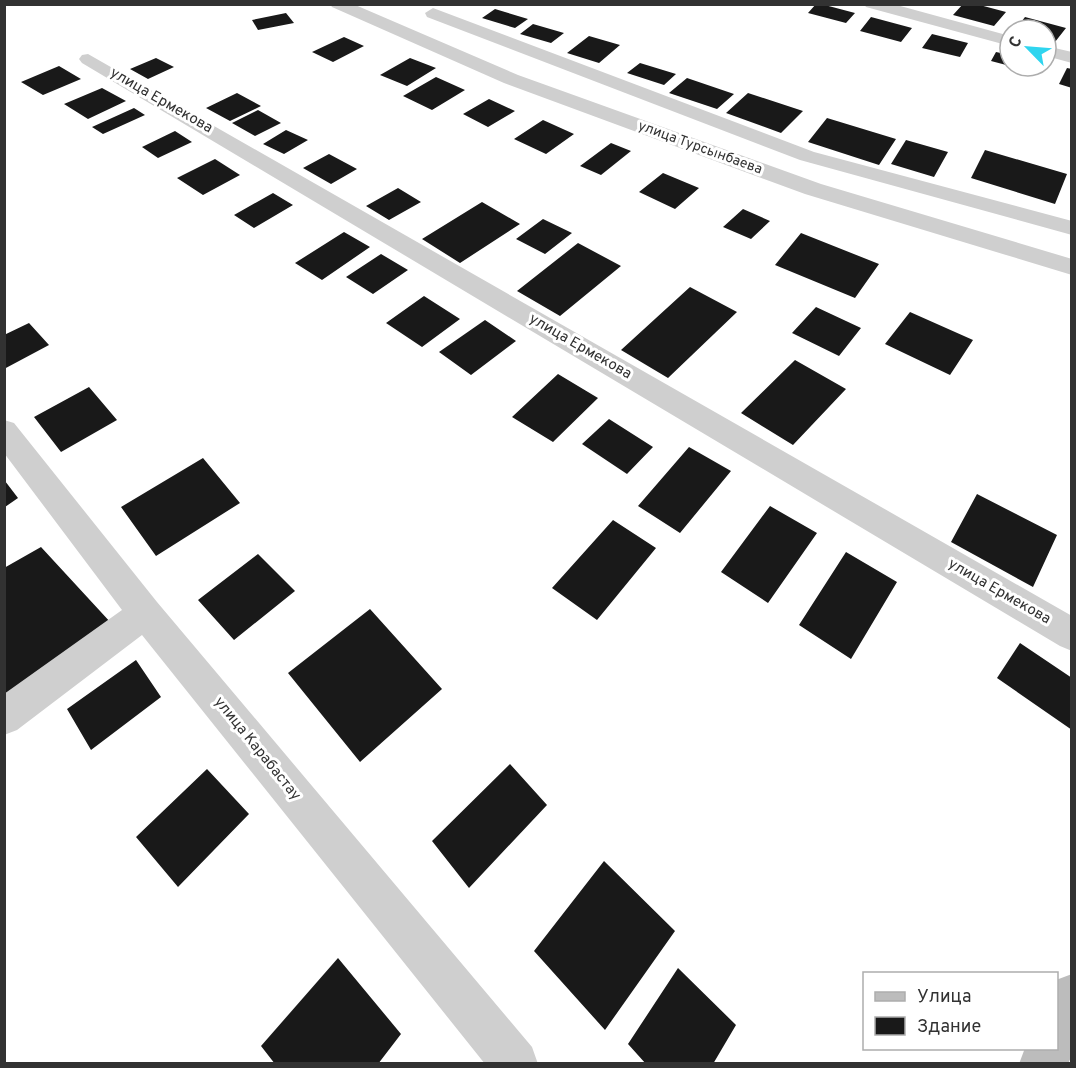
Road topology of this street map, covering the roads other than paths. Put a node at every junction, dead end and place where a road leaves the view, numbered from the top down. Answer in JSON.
{"nodes":[{"id":1,"x":338,"y":4,"type":"edge"},
{"id":2,"x":872,"y":4,"type":"edge"},
{"id":3,"x":433,"y":13,"type":"dead end"},
{"id":4,"x":998,"y":38,"type":"edge"},
{"id":5,"x":88,"y":59,"type":"dead end"},
{"id":6,"x":1071,"y":228,"type":"edge"},
{"id":7,"x":1071,"y":267,"type":"edge"},
{"id":8,"x":4,"y":431,"type":"edge"},
{"id":9,"x":145,"y":613,"type":"junction"},
{"id":10,"x":1071,"y":635,"type":"edge"},
{"id":11,"x":4,"y":717,"type":"edge"},
{"id":12,"x":1071,"y":997,"type":"edge"},
{"id":13,"x":1058,"y":1027,"type":"edge"},
{"id":14,"x":1049,"y":1050,"type":"edge"},
{"id":15,"x":514,"y":1064,"type":"edge"},
{"id":16,"x":1043,"y":1064,"type":"edge"}],
"edges":[{"from":1,"to":7,"type":"street","name":"улица Турсынбаева"},
{"from":2,"to":4,"type":"street"},
{"from":3,"to":6,"type":"street","name":"улица Турсынбаева"},
{"from":5,"to":10,"type":"street","name":"улица Ермекова"},
{"from":8,"to":9,"type":"street","name":"улица Карабастау"},
{"from":9,"to":11,"type":"street"},
{"from":9,"to":15,"type":"street","name":"улица Карабастау"},
{"from":12,"to":13,"type":"street"},
{"from":14,"to":16,"type":"street"}]}
